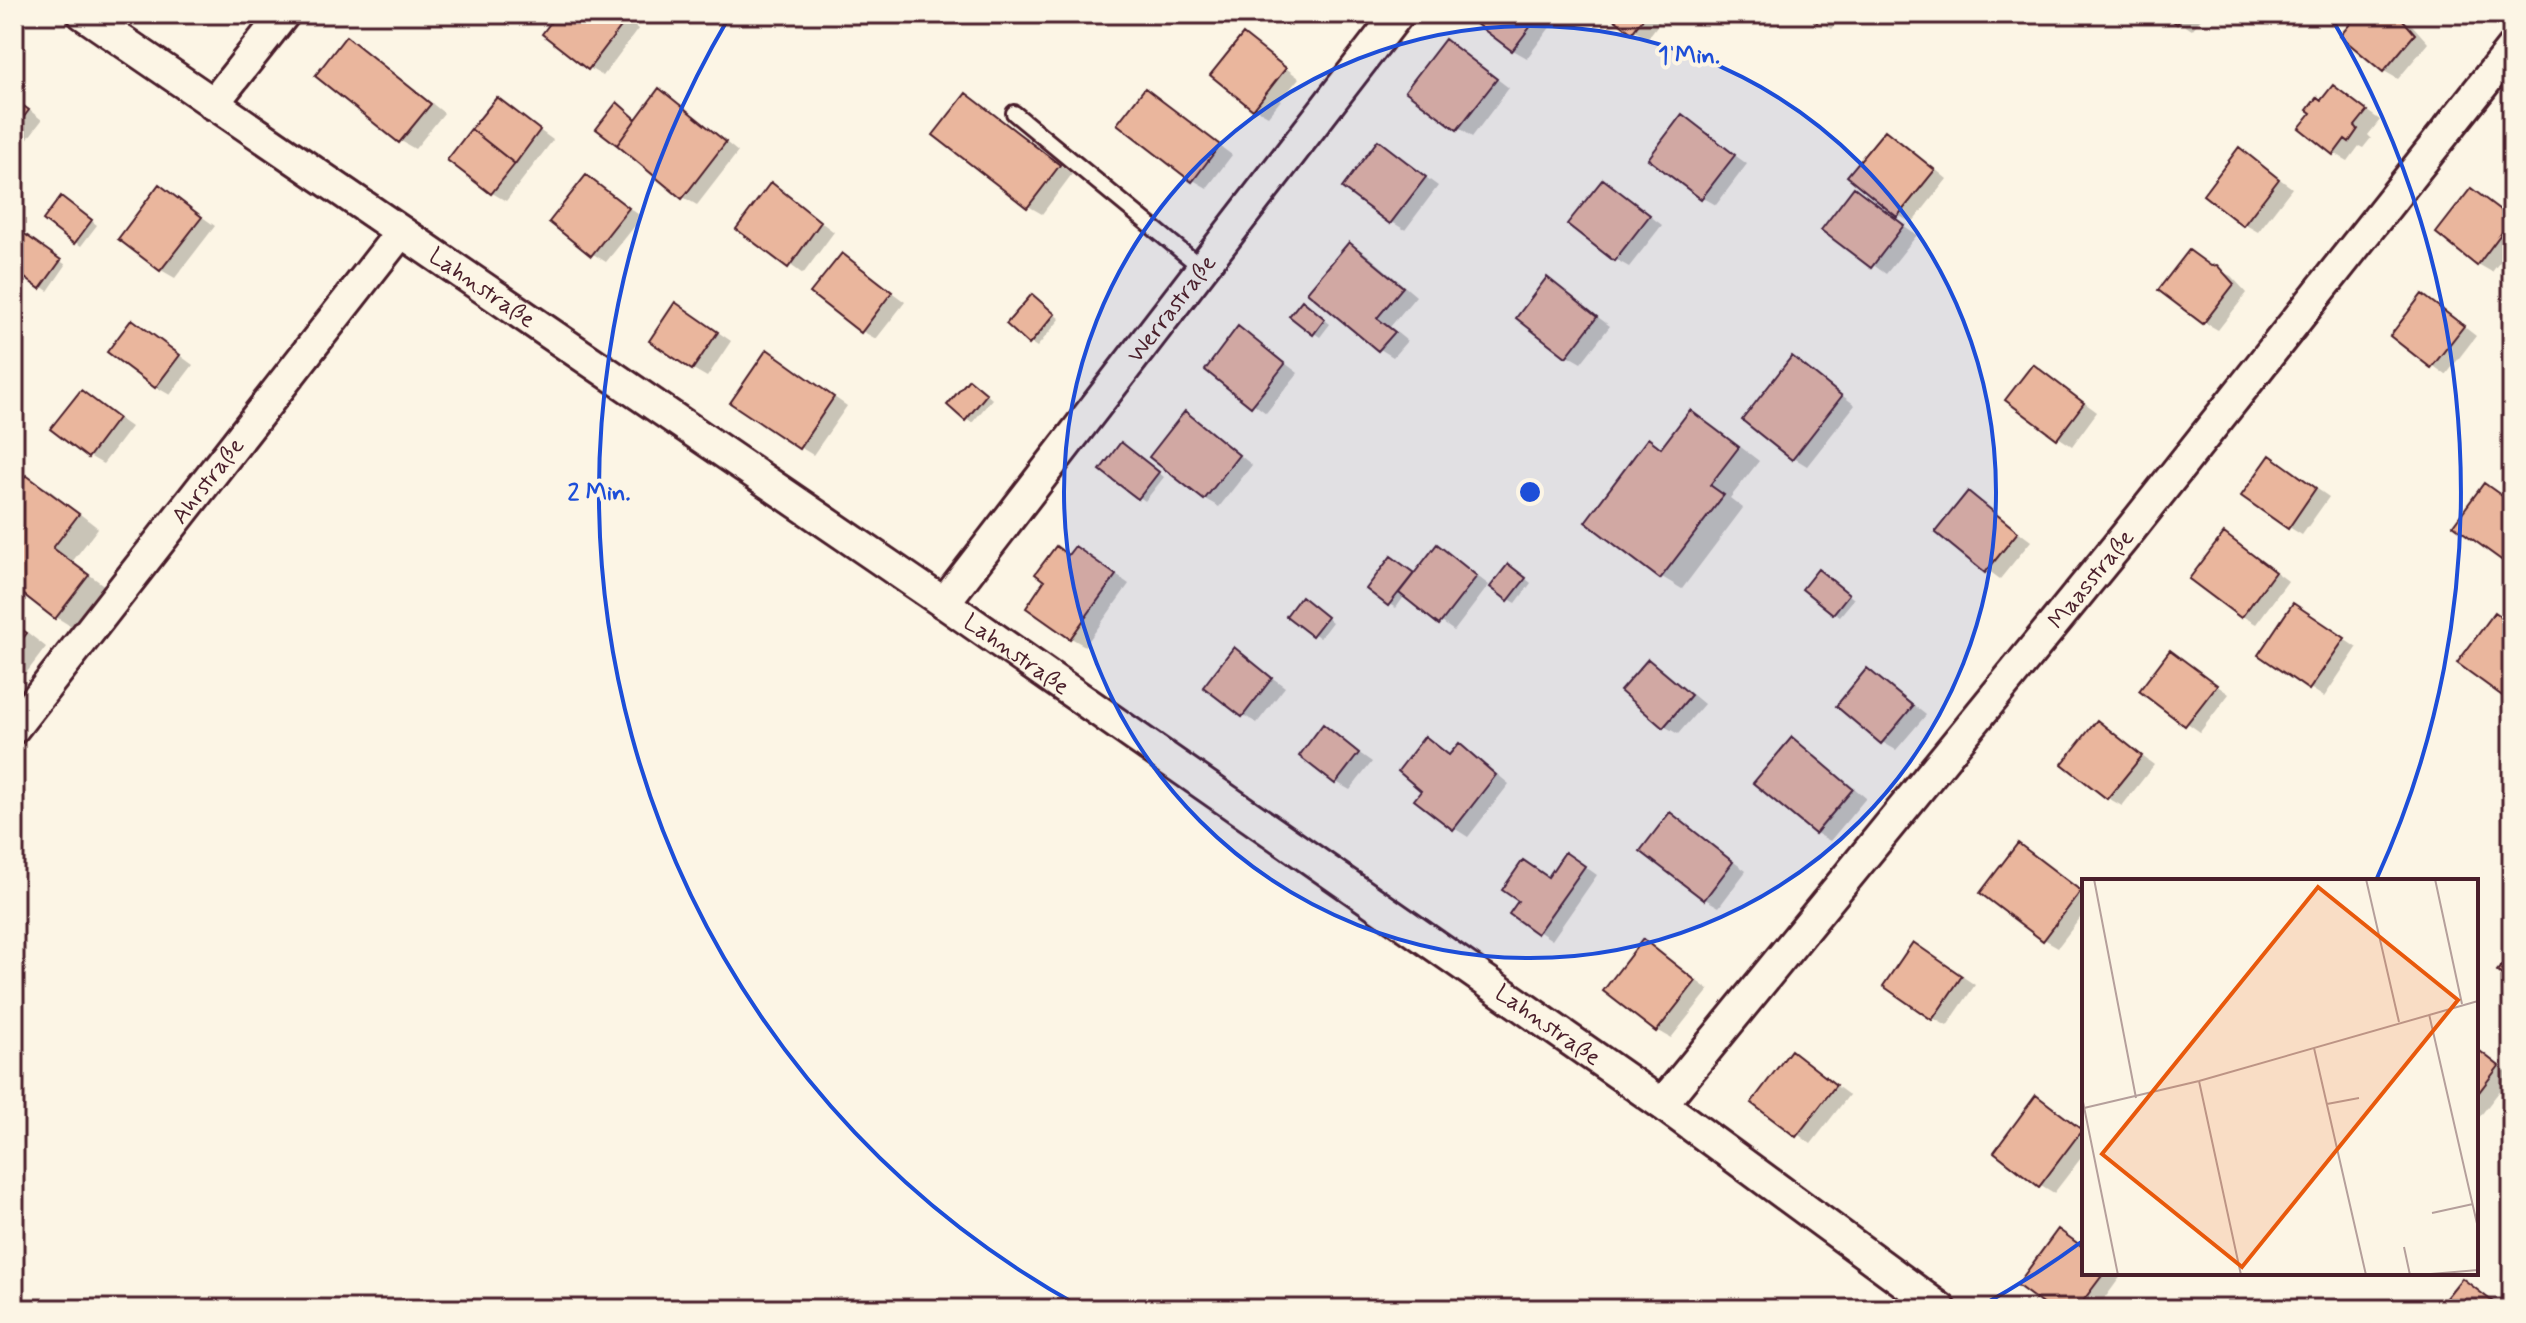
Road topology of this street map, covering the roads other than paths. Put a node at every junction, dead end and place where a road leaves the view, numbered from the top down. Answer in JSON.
{"nodes":[{"id":1,"x":83,"y":14,"type":"edge"},
{"id":2,"x":284,"y":14,"type":"edge"},
{"id":3,"x":1398,"y":14,"type":"edge"},
{"id":4,"x":2512,"y":48,"type":"edge"},
{"id":5,"x":213,"y":104,"type":"junction"},
{"id":6,"x":1014,"y":113,"type":"dead end"},
{"id":7,"x":401,"y":232,"type":"junction"},
{"id":8,"x":1202,"y":268,"type":"junction"},
{"id":9,"x":944,"y":603,"type":"junction"},
{"id":10,"x":14,"y":728,"type":"edge"},
{"id":11,"x":1662,"y":1104,"type":"junction"},
{"id":12,"x":1941,"y":1309,"type":"edge"}],
"edges":[{"from":1,"to":5,"type":"street","name":"Lahnstraße"},
{"from":2,"to":5,"type":"street"},
{"from":3,"to":8,"type":"street","name":"Werrastraße"},
{"from":4,"to":11,"type":"street","name":"Maasstraße"},
{"from":5,"to":7,"type":"street","name":"Lahnstraße"},
{"from":6,"to":8,"type":"lane"},
{"from":7,"to":9,"type":"street","name":"Lahnstraße"},
{"from":7,"to":10,"type":"street","name":"Ahrstraße"},
{"from":8,"to":9,"type":"street","name":"Werrastraße"},
{"from":9,"to":11,"type":"street","name":"Lahnstraße"},
{"from":11,"to":12,"type":"street","name":"Lahnstraße"}]}
